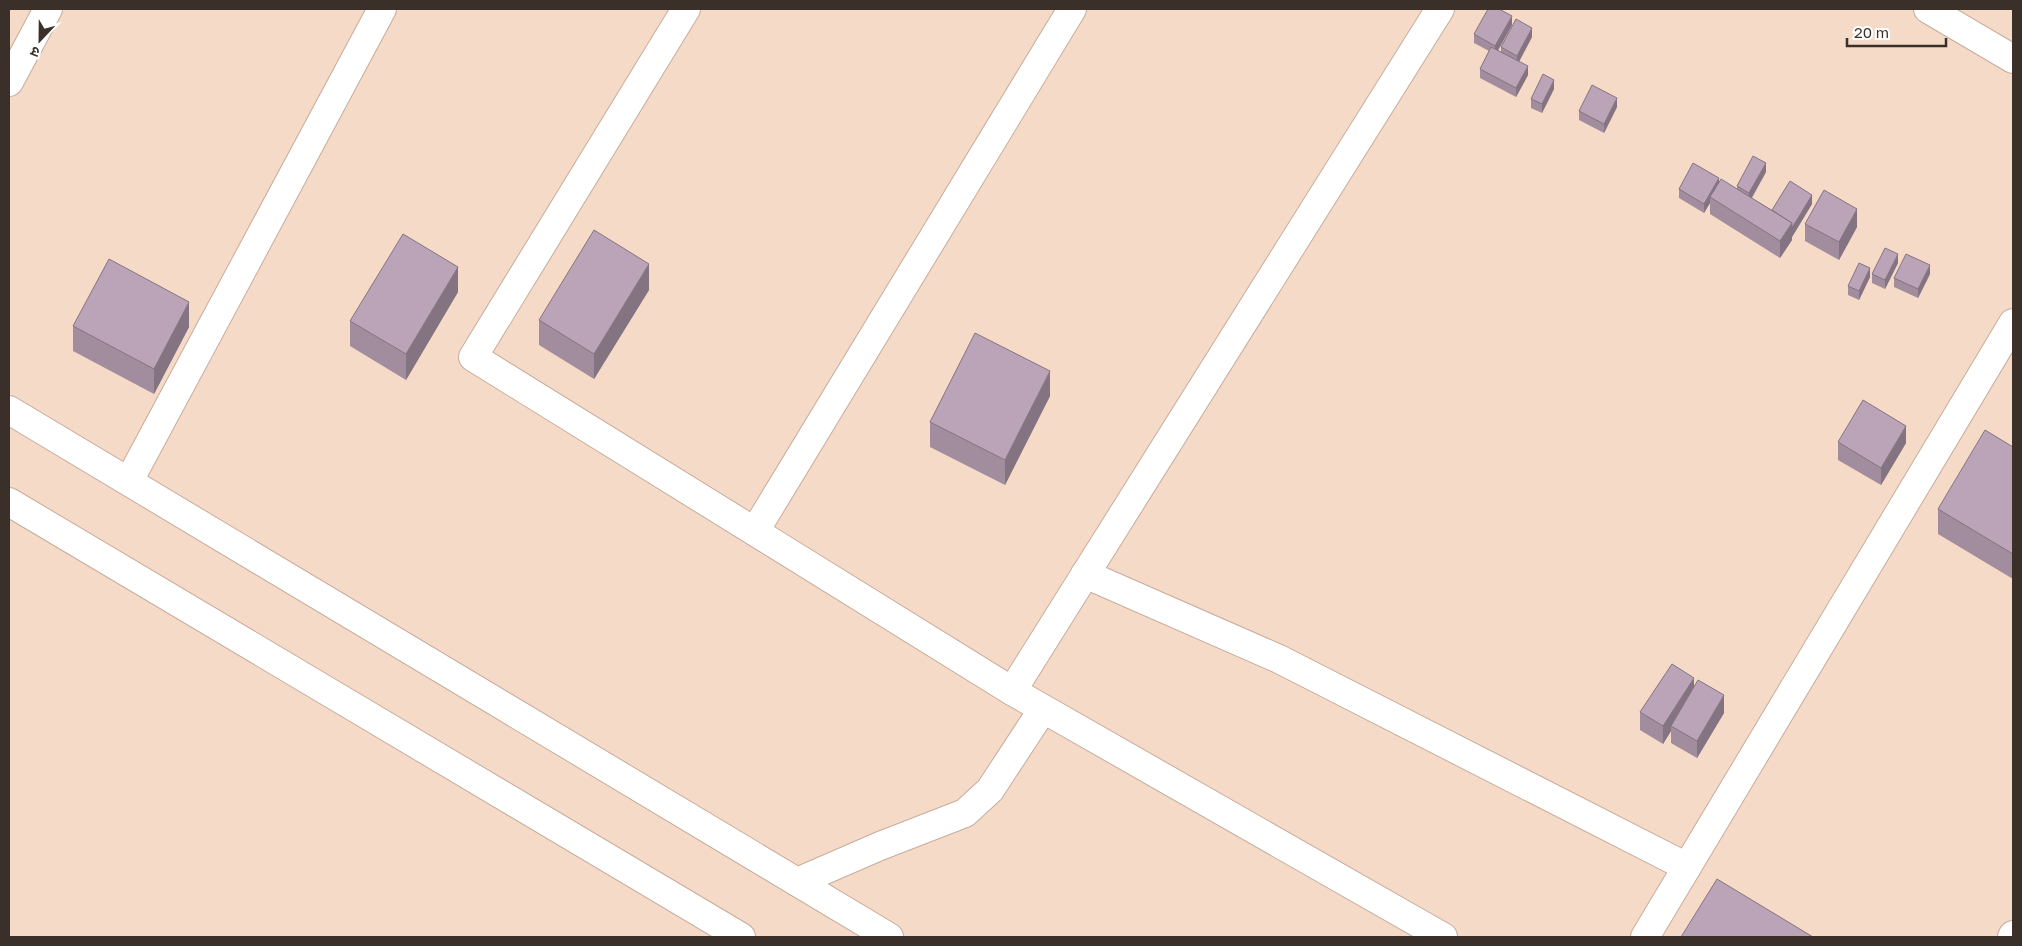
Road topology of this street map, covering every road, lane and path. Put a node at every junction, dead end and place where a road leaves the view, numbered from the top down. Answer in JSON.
{"nodes":[{"id":1,"x":48,"y":9,"type":"edge"},
{"id":2,"x":382,"y":9,"type":"edge"},
{"id":3,"x":686,"y":9,"type":"edge"},
{"id":4,"x":1072,"y":9,"type":"edge"},
{"id":5,"x":1440,"y":9,"type":"edge"},
{"id":6,"x":1928,"y":9,"type":"edge"},
{"id":7,"x":2013,"y":59,"type":"edge"},
{"id":8,"x":9,"y":82,"type":"edge"},
{"id":9,"x":2013,"y":323,"type":"edge"},
{"id":10,"x":9,"y":410,"type":"edge"},
{"id":11,"x":128,"y":481,"type":"junction"},
{"id":12,"x":9,"y":502,"type":"edge"},
{"id":13,"x":755,"y":531,"type":"junction"},
{"id":14,"x":1085,"y":574,"type":"junction"},
{"id":15,"x":1012,"y":691,"type":"junction"},
{"id":16,"x":1043,"y":709,"type":"junction"},
{"id":17,"x":1688,"y":866,"type":"junction"},
{"id":18,"x":797,"y":882,"type":"junction"},
{"id":19,"x":742,"y":937,"type":"edge"},
{"id":20,"x":889,"y":937,"type":"edge"},
{"id":21,"x":1443,"y":937,"type":"edge"},
{"id":22,"x":1645,"y":937,"type":"edge"}],
"edges":[{"from":1,"to":8,"type":"street"},
{"from":2,"to":11,"type":"street"},
{"from":3,"to":13,"type":"street"},
{"from":4,"to":13,"type":"street"},
{"from":5,"to":14,"type":"street"},
{"from":6,"to":7,"type":"street"},
{"from":9,"to":17,"type":"street"},
{"from":10,"to":11,"type":"street"},
{"from":11,"to":18,"type":"street"},
{"from":12,"to":19,"type":"street"},
{"from":13,"to":15,"type":"street"},
{"from":14,"to":15,"type":"street"},
{"from":14,"to":17,"type":"street"},
{"from":15,"to":16,"type":"street"},
{"from":16,"to":18,"type":"street"},
{"from":16,"to":21,"type":"street"},
{"from":17,"to":22,"type":"street"},
{"from":18,"to":20,"type":"street"}]}
